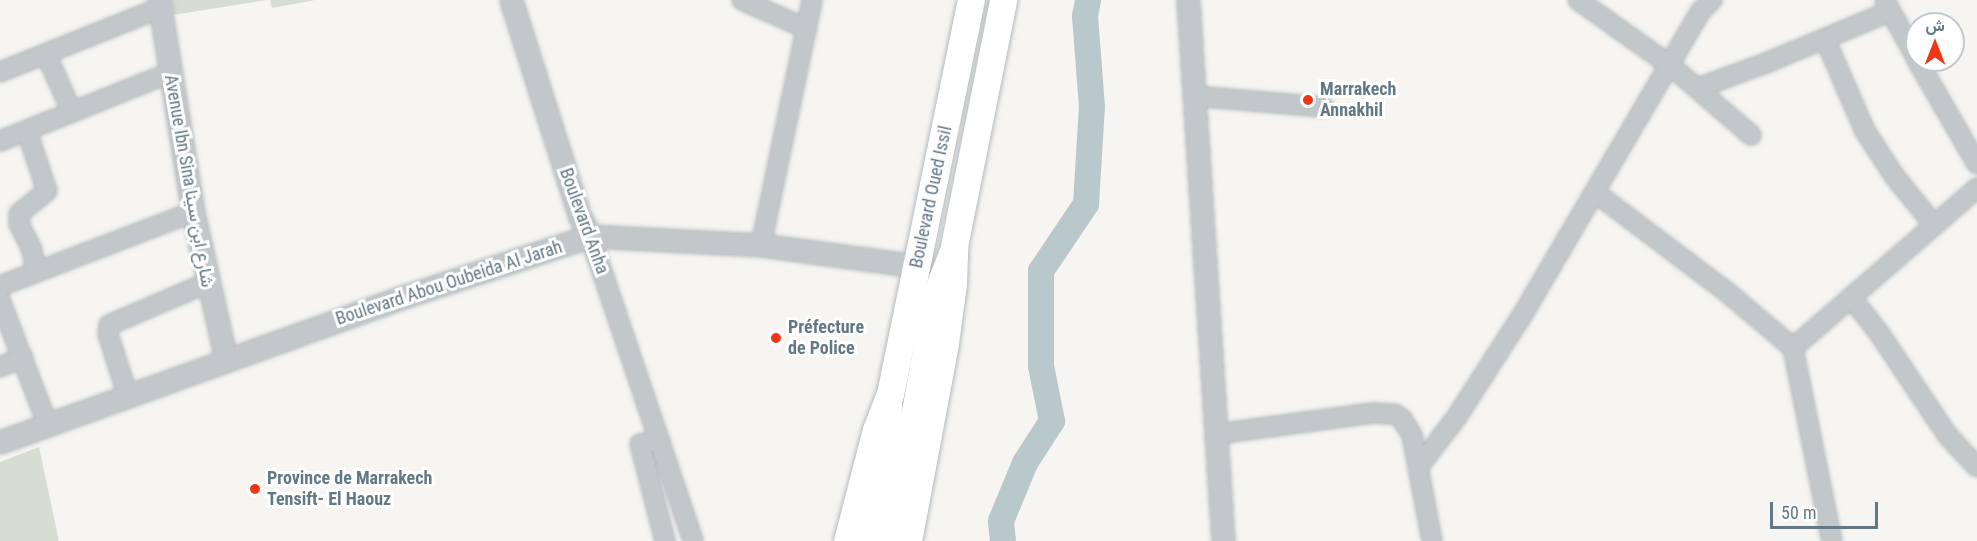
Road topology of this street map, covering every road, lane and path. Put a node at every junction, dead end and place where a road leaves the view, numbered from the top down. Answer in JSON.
{"nodes":[{"id":1,"x":511,"y":0,"type":"edge"},
{"id":2,"x":742,"y":0,"type":"edge"},
{"id":3,"x":812,"y":0,"type":"edge"},
{"id":4,"x":971,"y":0,"type":"edge"},
{"id":5,"x":1004,"y":0,"type":"edge"},
{"id":6,"x":1188,"y":0,"type":"edge"},
{"id":7,"x":1578,"y":0,"type":"edge"},
{"id":8,"x":160,"y":4,"type":"edge"},
{"id":9,"x":1701,"y":4,"type":"edge"},
{"id":10,"x":1887,"y":5,"type":"edge"},
{"id":11,"x":807,"y":29,"type":"junction"},
{"id":12,"x":1905,"y":38,"type":"edge"},
{"id":13,"x":1826,"y":39,"type":"junction"},
{"id":14,"x":46,"y":54,"type":"junction"},
{"id":15,"x":1671,"y":66,"type":"junction"},
{"id":16,"x":0,"y":72,"type":"edge"},
{"id":17,"x":1924,"y":72,"type":"edge"},
{"id":18,"x":170,"y":73,"type":"junction"},
{"id":19,"x":1698,"y":88,"type":"junction"},
{"id":20,"x":1193,"y":96,"type":"junction"},
{"id":21,"x":1324,"y":107,"type":"dead end"},
{"id":22,"x":72,"y":112,"type":"junction"},
{"id":23,"x":27,"y":130,"type":"junction"},
{"id":24,"x":1751,"y":135,"type":"dead end"},
{"id":25,"x":0,"y":141,"type":"edge"},
{"id":26,"x":1977,"y":164,"type":"edge"},
{"id":27,"x":1977,"y":188,"type":"edge"},
{"id":28,"x":1596,"y":193,"type":"junction"},
{"id":29,"x":193,"y":212,"type":"junction"},
{"id":30,"x":1934,"y":225,"type":"junction"},
{"id":31,"x":590,"y":236,"type":"junction"},
{"id":32,"x":761,"y":245,"type":"junction"},
{"id":33,"x":954,"y":246,"type":"junction"},
{"id":34,"x":917,"y":266,"type":"junction"},
{"id":35,"x":36,"y":272,"type":"junction"},
{"id":36,"x":207,"y":283,"type":"junction"},
{"id":37,"x":0,"y":286,"type":"edge"},
{"id":38,"x":1851,"y":297,"type":"junction"},
{"id":39,"x":1,"y":304,"type":"edge"},
{"id":40,"x":1793,"y":348,"type":"junction"},
{"id":41,"x":23,"y":357,"type":"junction"},
{"id":42,"x":226,"y":360,"type":"junction"},
{"id":43,"x":0,"y":367,"type":"edge"},
{"id":44,"x":890,"y":394,"type":"junction"},
{"id":45,"x":128,"y":396,"type":"junction"},
{"id":46,"x":48,"y":426,"type":"junction"},
{"id":47,"x":1217,"y":434,"type":"junction"},
{"id":48,"x":660,"y":441,"type":"junction"},
{"id":49,"x":0,"y":442,"type":"edge"},
{"id":50,"x":1419,"y":466,"type":"junction"},
{"id":51,"x":1977,"y":467,"type":"edge"},
{"id":52,"x":665,"y":541,"type":"edge"},
{"id":53,"x":693,"y":541,"type":"edge"},
{"id":54,"x":847,"y":541,"type":"edge"},
{"id":55,"x":869,"y":541,"type":"edge"},
{"id":56,"x":890,"y":541,"type":"edge"},
{"id":57,"x":908,"y":541,"type":"edge"},
{"id":58,"x":1223,"y":541,"type":"edge"},
{"id":59,"x":1432,"y":541,"type":"edge"},
{"id":60,"x":1832,"y":541,"type":"edge"}],
"edges":[{"from":1,"to":31,"type":"street","name":"Boulevard Anha"},
{"from":2,"to":11,"type":"street"},
{"from":3,"to":11,"type":"street"},
{"from":4,"to":34,"type":"main road","name":"Boulevard Oued Issil"},
{"from":5,"to":33,"type":"main road","name":"Boulevard Oued Issil"},
{"from":6,"to":20,"type":"street"},
{"from":7,"to":15,"type":"street"},
{"from":8,"to":14,"type":"street"},
{"from":8,"to":18,"type":"street","name":"Avenue Ibn Sina شارع ابن سينا"},
{"from":9,"to":15,"type":"street"},
{"from":10,"to":12,"type":"street"},
{"from":10,"to":13,"type":"street"},
{"from":11,"to":32,"type":"street"},
{"from":13,"to":19,"type":"street"},
{"from":13,"to":30,"type":"street"},
{"from":14,"to":16,"type":"street"},
{"from":14,"to":22,"type":"street"},
{"from":15,"to":19,"type":"street"},
{"from":15,"to":28,"type":"street"},
{"from":17,"to":26,"type":"street"},
{"from":18,"to":22,"type":"street"},
{"from":18,"to":29,"type":"street","name":"Avenue Ibn Sina شارع ابن سينا"},
{"from":19,"to":24,"type":"street"},
{"from":20,"to":21,"type":"street"},
{"from":20,"to":47,"type":"street"},
{"from":22,"to":23,"type":"street"},
{"from":23,"to":25,"type":"street"},
{"from":23,"to":35,"type":"street"},
{"from":27,"to":30,"type":"street"},
{"from":28,"to":40,"type":"street"},
{"from":28,"to":50,"type":"street"},
{"from":29,"to":35,"type":"street"},
{"from":29,"to":36,"type":"street","name":"Avenue Ibn Sina شارع ابن سينا"},
{"from":30,"to":38,"type":"street"},
{"from":31,"to":32,"type":"street","name":"Boulevard Abou Oubeida Al Jarah"},
{"from":31,"to":42,"type":"street","name":"Boulevard Abou Oubeida Al Jarah"},
{"from":31,"to":48,"type":"street","name":"Boulevard Anha"},
{"from":32,"to":34,"type":"street","name":"Boulevard Abou Oubeida Al Jarah"},
{"from":33,"to":56,"type":"main road","name":"Boulevard Oued Issil"},
{"from":33,"to":57,"type":"main road","name":"Boulevard Oued Issil"},
{"from":34,"to":44,"type":"main road","name":"Boulevard Oued Issil"},
{"from":35,"to":37,"type":"street"},
{"from":36,"to":42,"type":"street","name":"Avenue Ibn Sina شارع ابن سينا"},
{"from":36,"to":45,"type":"street"},
{"from":38,"to":40,"type":"street"},
{"from":38,"to":51,"type":"street"},
{"from":39,"to":41,"type":"street"},
{"from":40,"to":60,"type":"street"},
{"from":41,"to":43,"type":"street"},
{"from":41,"to":46,"type":"street"},
{"from":42,"to":45,"type":"street","name":"Boulevard Abou Oubeida Al Jarah"},
{"from":44,"to":54,"type":"main road","name":"Boulevard Oued Issil"},
{"from":44,"to":55,"type":"main road","name":"Boulevard Oued Issil"},
{"from":45,"to":46,"type":"street","name":"Boulevard Abou Oubeida Al Jarah"},
{"from":46,"to":49,"type":"street","name":"Boulevard Abou Oubeida Al Jarah"},
{"from":47,"to":50,"type":"street"},
{"from":47,"to":58,"type":"street"},
{"from":48,"to":52,"type":"street"},
{"from":48,"to":53,"type":"street","name":"Boulevard Anha"},
{"from":50,"to":59,"type":"street"}]}
